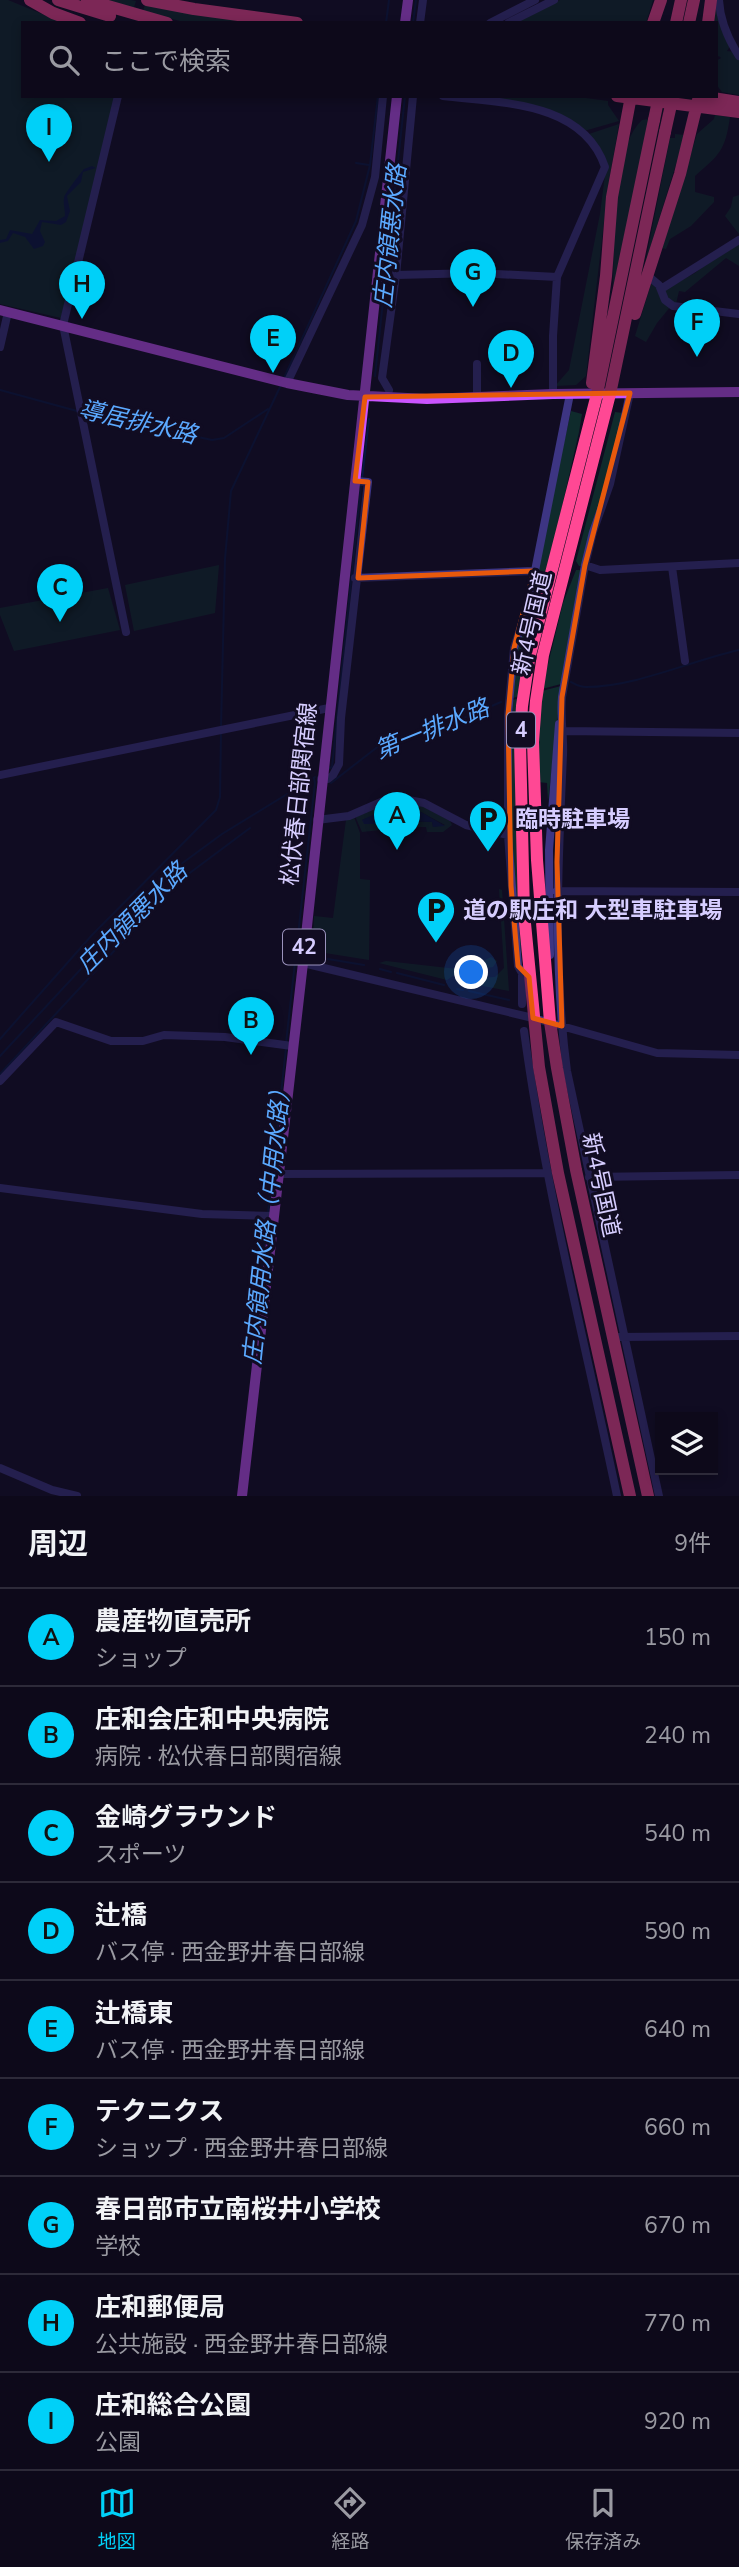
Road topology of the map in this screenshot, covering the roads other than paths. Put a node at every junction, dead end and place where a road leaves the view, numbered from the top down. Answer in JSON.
{"nodes":[{"id":1,"x":30,"y":0,"type":"edge"},
{"id":2,"x":58,"y":0,"type":"edge"},
{"id":3,"x":87,"y":0,"type":"edge"},
{"id":4,"x":408,"y":0,"type":"edge"},
{"id":5,"x":423,"y":0,"type":"edge"},
{"id":6,"x":535,"y":0,"type":"edge"},
{"id":7,"x":554,"y":0,"type":"edge"},
{"id":8,"x":681,"y":0,"type":"edge"},
{"id":9,"x":694,"y":0,"type":"edge"},
{"id":10,"x":711,"y":0,"type":"edge"},
{"id":11,"x":719,"y":0,"type":"edge"},
{"id":12,"x":143,"y":2,"type":"edge"},
{"id":13,"x":659,"y":2,"type":"edge"},
{"id":14,"x":75,"y":21,"type":"edge"},
{"id":15,"x":127,"y":21,"type":"edge"},
{"id":16,"x":160,"y":21,"type":"edge"},
{"id":17,"x":281,"y":21,"type":"edge"},
{"id":18,"x":405,"y":21,"type":"edge"},
{"id":19,"x":421,"y":21,"type":"edge"},
{"id":20,"x":494,"y":21,"type":"edge"},
{"id":21,"x":512,"y":21,"type":"edge"},
{"id":22,"x":654,"y":21,"type":"edge"},
{"id":23,"x":676,"y":21,"type":"edge"},
{"id":24,"x":689,"y":21,"type":"edge"},
{"id":25,"x":708,"y":21,"type":"edge"},
{"id":26,"x":739,"y":56,"type":"edge"},
{"id":27,"x":118,"y":98,"type":"edge"},
{"id":28,"x":383,"y":98,"type":"edge"},
{"id":29,"x":397,"y":98,"type":"edge"},
{"id":30,"x":413,"y":98,"type":"edge"},
{"id":31,"x":460,"y":98,"type":"edge"},
{"id":32,"x":631,"y":98,"type":"edge"},
{"id":33,"x":654,"y":98,"type":"edge"},
{"id":34,"x":659,"y":98,"type":"edge"},
{"id":35,"x":673,"y":98,"type":"edge"},
{"id":36,"x":699,"y":100,"type":"edge"},
{"id":37,"x":739,"y":102,"type":"edge"},
{"id":38,"x":739,"y":112,"type":"edge"},
{"id":39,"x":739,"y":240,"type":"edge"},
{"id":40,"x":396,"y":275,"type":"junction"},
{"id":41,"x":647,"y":275,"type":"junction"},
{"id":42,"x":557,"y":277,"type":"junction"},
{"id":43,"x":660,"y":289,"type":"junction"},
{"id":44,"x":4,"y":311,"type":"edge"},
{"id":45,"x":739,"y":314,"type":"edge"},
{"id":46,"x":63,"y":325,"type":"junction"},
{"id":47,"x":0,"y":347,"type":"edge"},
{"id":48,"x":477,"y":364,"type":"dead end"},
{"id":49,"x":287,"y":383,"type":"junction"},
{"id":50,"x":389,"y":390,"type":"dead end"},
{"id":51,"x":739,"y":392,"type":"edge"},
{"id":52,"x":630,"y":393,"type":"junction"},
{"id":53,"x":553,"y":394,"type":"junction"},
{"id":54,"x":570,"y":394,"type":"junction"},
{"id":55,"x":599,"y":394,"type":"junction"},
{"id":56,"x":365,"y":397,"type":"junction"},
{"id":57,"x":477,"y":397,"type":"junction"},
{"id":58,"x":561,"y":562,"type":"junction"},
{"id":59,"x":739,"y":563,"type":"edge"},
{"id":60,"x":585,"y":566,"type":"junction"},
{"id":61,"x":672,"y":567,"type":"junction"},
{"id":62,"x":534,"y":570,"type":"junction"},
{"id":63,"x":351,"y":577,"type":"junction"},
{"id":64,"x":127,"y":632,"type":"dead end"},
{"id":65,"x":685,"y":661,"type":"dead end"},
{"id":66,"x":329,"y":708,"type":"junction"},
{"id":67,"x":560,"y":710,"type":"junction"},
{"id":68,"x":563,"y":731,"type":"junction"},
{"id":69,"x":739,"y":733,"type":"edge"},
{"id":70,"x":0,"y":775,"type":"edge"},
{"id":71,"x":321,"y":779,"type":"junction"},
{"id":72,"x":317,"y":820,"type":"junction"},
{"id":73,"x":508,"y":835,"type":"junction"},
{"id":74,"x":557,"y":891,"type":"junction"},
{"id":75,"x":739,"y":892,"type":"edge"},
{"id":76,"x":303,"y":963,"type":"junction"},
{"id":77,"x":525,"y":975,"type":"junction"},
{"id":78,"x":547,"y":988,"type":"junction"},
{"id":79,"x":522,"y":1004,"type":"dead end"},
{"id":80,"x":533,"y":1018,"type":"junction"},
{"id":81,"x":556,"y":1024,"type":"junction"},
{"id":82,"x":524,"y":1031,"type":"dead end"},
{"id":83,"x":292,"y":1046,"type":"junction"},
{"id":84,"x":739,"y":1055,"type":"edge"},
{"id":85,"x":562,"y":1070,"type":"junction"},
{"id":86,"x":0,"y":1081,"type":"edge"},
{"id":87,"x":544,"y":1124,"type":"junction"},
{"id":88,"x":548,"y":1173,"type":"junction"},
{"id":89,"x":278,"y":1174,"type":"junction"},
{"id":90,"x":739,"y":1175,"type":"edge"},
{"id":91,"x":589,"y":1177,"type":"junction"},
{"id":92,"x":0,"y":1188,"type":"edge"},
{"id":93,"x":273,"y":1216,"type":"junction"},
{"id":94,"x":739,"y":1336,"type":"edge"},
{"id":95,"x":618,"y":1337,"type":"junction"},
{"id":96,"x":0,"y":1468,"type":"edge"},
{"id":97,"x":77,"y":1496,"type":"edge"},
{"id":98,"x":242,"y":1496,"type":"edge"},
{"id":99,"x":617,"y":1496,"type":"edge"},
{"id":100,"x":630,"y":1496,"type":"edge"},
{"id":101,"x":648,"y":1496,"type":"edge"},
{"id":102,"x":659,"y":1496,"type":"edge"}],
"edges":[{"from":1,"to":14,"type":"highway"},
{"from":2,"to":15,"type":"highway"},
{"from":3,"to":16,"type":"highway"},
{"from":4,"to":18,"type":"main road"},
{"from":5,"to":19,"type":"street"},
{"from":6,"to":20,"type":"street"},
{"from":7,"to":21,"type":"street"},
{"from":8,"to":23,"type":"highway"},
{"from":9,"to":24,"type":"highway"},
{"from":10,"to":25,"type":"highway"},
{"from":11,"to":26,"type":"street"},
{"from":12,"to":17,"type":"highway"},
{"from":13,"to":22,"type":"highway"},
{"from":27,"to":46,"type":"street"},
{"from":28,"to":49,"type":"street"},
{"from":29,"to":56,"type":"main road","name":"松伏春日部関宿線","number":"42"},
{"from":30,"to":40,"type":"street"},
{"from":31,"to":42,"type":"street"},
{"from":32,"to":55,"type":"highway"},
{"from":33,"to":36,"type":"highway"},
{"from":34,"to":55,"type":"highway","name":"新4号国道","number":"4","bridge":true},
{"from":35,"to":55,"type":"highway","name":"新4号国道","number":"4","bridge":true},
{"from":36,"to":37,"type":"highway"},
{"from":36,"to":38,"type":"highway"},
{"from":36,"to":41,"type":"highway","number":"4"},
{"from":39,"to":43,"type":"street"},
{"from":40,"to":42,"type":"street"},
{"from":40,"to":50,"type":"street"},
{"from":41,"to":43,"type":"street"},
{"from":41,"to":55,"type":"highway","number":"4"},
{"from":42,"to":53,"type":"street"},
{"from":43,"to":45,"type":"street"},
{"from":44,"to":46,"type":"main road"},
{"from":44,"to":47,"type":"street"},
{"from":46,"to":49,"type":"main road"},
{"from":46,"to":64,"type":"street"},
{"from":48,"to":57,"type":"street"},
{"from":49,"to":56,"type":"main road"},
{"from":51,"to":52,"type":"main road"},
{"from":52,"to":55,"type":"main road"},
{"from":52,"to":60,"type":"street"},
{"from":53,"to":54,"type":"main road"},
{"from":53,"to":57,"type":"main road"},
{"from":54,"to":55,"type":"main road"},
{"from":54,"to":62,"type":"street"},
{"from":55,"to":58,"type":"highway","name":"新4号国道","number":"4"},
{"from":55,"to":58,"type":"highway"},
{"from":56,"to":57,"type":"main road"},
{"from":56,"to":63,"type":"main road","name":"松伏春日部関宿線","number":"42"},
{"from":58,"to":60,"type":"street"},
{"from":58,"to":77,"type":"highway","name":"新4号国道","number":"4"},
{"from":58,"to":78,"type":"highway","name":"新4号国道","number":"4"},
{"from":59,"to":61,"type":"street"},
{"from":60,"to":61,"type":"street"},
{"from":60,"to":67,"type":"street"},
{"from":61,"to":65,"type":"street"},
{"from":62,"to":63,"type":"street"},
{"from":62,"to":73,"type":"street"},
{"from":63,"to":66,"type":"main road","name":"松伏春日部関宿線","number":"42"},
{"from":63,"to":71,"type":"street"},
{"from":66,"to":70,"type":"street"},
{"from":66,"to":71,"type":"main road","name":"松伏春日部関宿線","number":"42"},
{"from":67,"to":68,"type":"street"},
{"from":67,"to":78,"type":"street"},
{"from":68,"to":69,"type":"street"},
{"from":68,"to":74,"type":"street"},
{"from":71,"to":72,"type":"main road","name":"松伏春日部関宿線","number":"42"},
{"from":72,"to":73,"type":"street"},
{"from":72,"to":76,"type":"main road","name":"松伏春日部関宿線","number":"42"},
{"from":73,"to":77,"type":"street"},
{"from":74,"to":75,"type":"street"},
{"from":74,"to":81,"type":"street"},
{"from":76,"to":80,"type":"street"},
{"from":76,"to":83,"type":"main road","name":"松伏春日部関宿線","number":"42"},
{"from":77,"to":79,"type":"street"},
{"from":77,"to":80,"type":"highway","name":"新4号国道","number":"4"},
{"from":78,"to":81,"type":"highway","name":"新4号国道","number":"4"},
{"from":80,"to":81,"type":"street"},
{"from":80,"to":87,"type":"highway","name":"新4号国道","number":"4"},
{"from":81,"to":84,"type":"street"},
{"from":81,"to":85,"type":"highway","name":"新4号国道","number":"4"},
{"from":82,"to":87,"type":"street"},
{"from":83,"to":86,"type":"street"},
{"from":83,"to":89,"type":"main road","name":"松伏春日部関宿線","number":"42"},
{"from":85,"to":91,"type":"street"},
{"from":85,"to":95,"type":"highway","name":"新4号国道","number":"4"},
{"from":87,"to":88,"type":"street"},
{"from":87,"to":100,"type":"highway","name":"新4号国道","number":"4"},
{"from":88,"to":89,"type":"street"},
{"from":88,"to":99,"type":"street"},
{"from":89,"to":93,"type":"main road","name":"松伏春日部関宿線","number":"42"},
{"from":90,"to":91,"type":"street"},
{"from":91,"to":95,"type":"street"},
{"from":92,"to":93,"type":"street"},
{"from":93,"to":98,"type":"main road","name":"松伏春日部関宿線","number":"42"},
{"from":94,"to":95,"type":"street"},
{"from":95,"to":101,"type":"highway","name":"新4号国道","number":"4"},
{"from":95,"to":102,"type":"street"},
{"from":96,"to":97,"type":"street"}]}
